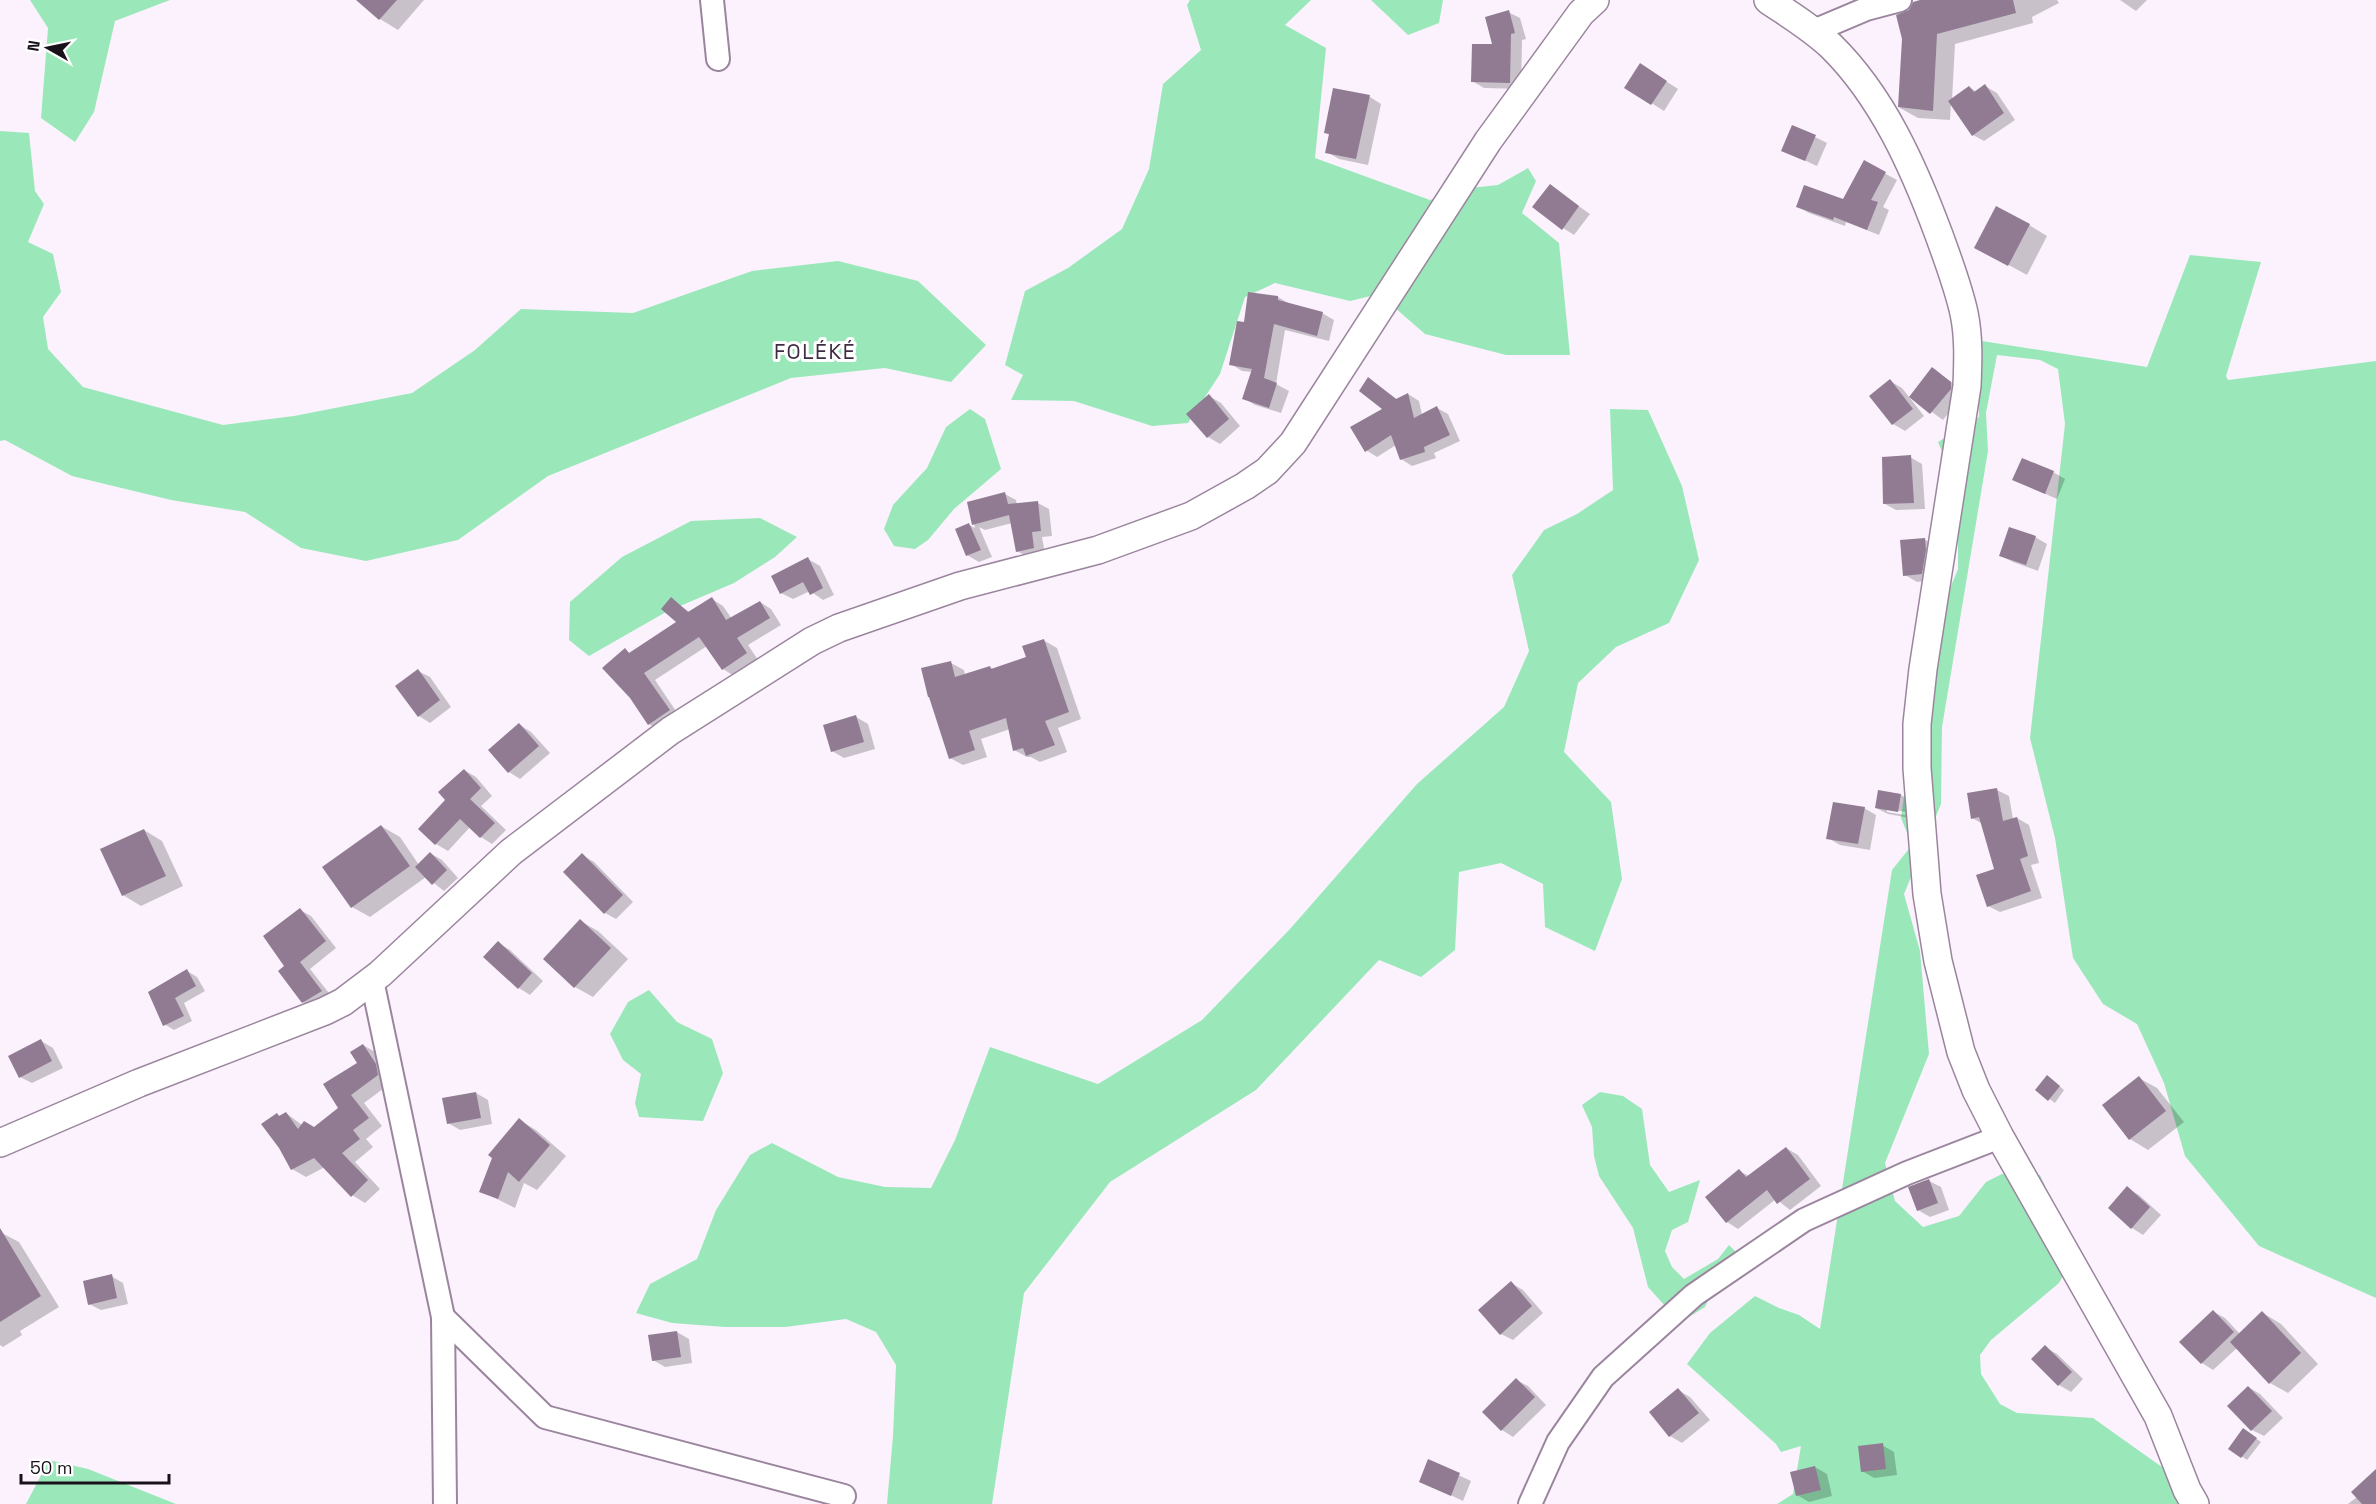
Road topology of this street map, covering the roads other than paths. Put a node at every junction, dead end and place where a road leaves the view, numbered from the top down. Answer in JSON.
{"nodes":[{"id":1,"x":712,"y":0,"type":"edge"},
{"id":2,"x":1595,"y":0,"type":"edge"},
{"id":3,"x":1768,"y":0,"type":"edge"},
{"id":4,"x":1900,"y":0,"type":"edge"},
{"id":5,"x":1814,"y":32,"type":"junction"},
{"id":6,"x":718,"y":58,"type":"dead end"},
{"id":7,"x":372,"y":980,"type":"junction"},
{"id":8,"x":2000,"y":1137,"type":"junction"},
{"id":9,"x":0,"y":1143,"type":"edge"},
{"id":10,"x":443,"y":1317,"type":"junction"},
{"id":11,"x":844,"y":1496,"type":"dead end"},
{"id":12,"x":2186,"y":1499,"type":"edge"},
{"id":13,"x":445,"y":1504,"type":"edge"},
{"id":14,"x":1530,"y":1504,"type":"edge"}],
"edges":[{"from":1,"to":6,"type":"street"},
{"from":2,"to":7,"type":"street"},
{"from":3,"to":5,"type":"street"},
{"from":4,"to":5,"type":"street"},
{"from":5,"to":8,"type":"street"},
{"from":7,"to":9,"type":"street"},
{"from":7,"to":10,"type":"street"},
{"from":8,"to":12,"type":"street"},
{"from":8,"to":14,"type":"street"},
{"from":10,"to":11,"type":"street"},
{"from":10,"to":13,"type":"street"}]}
